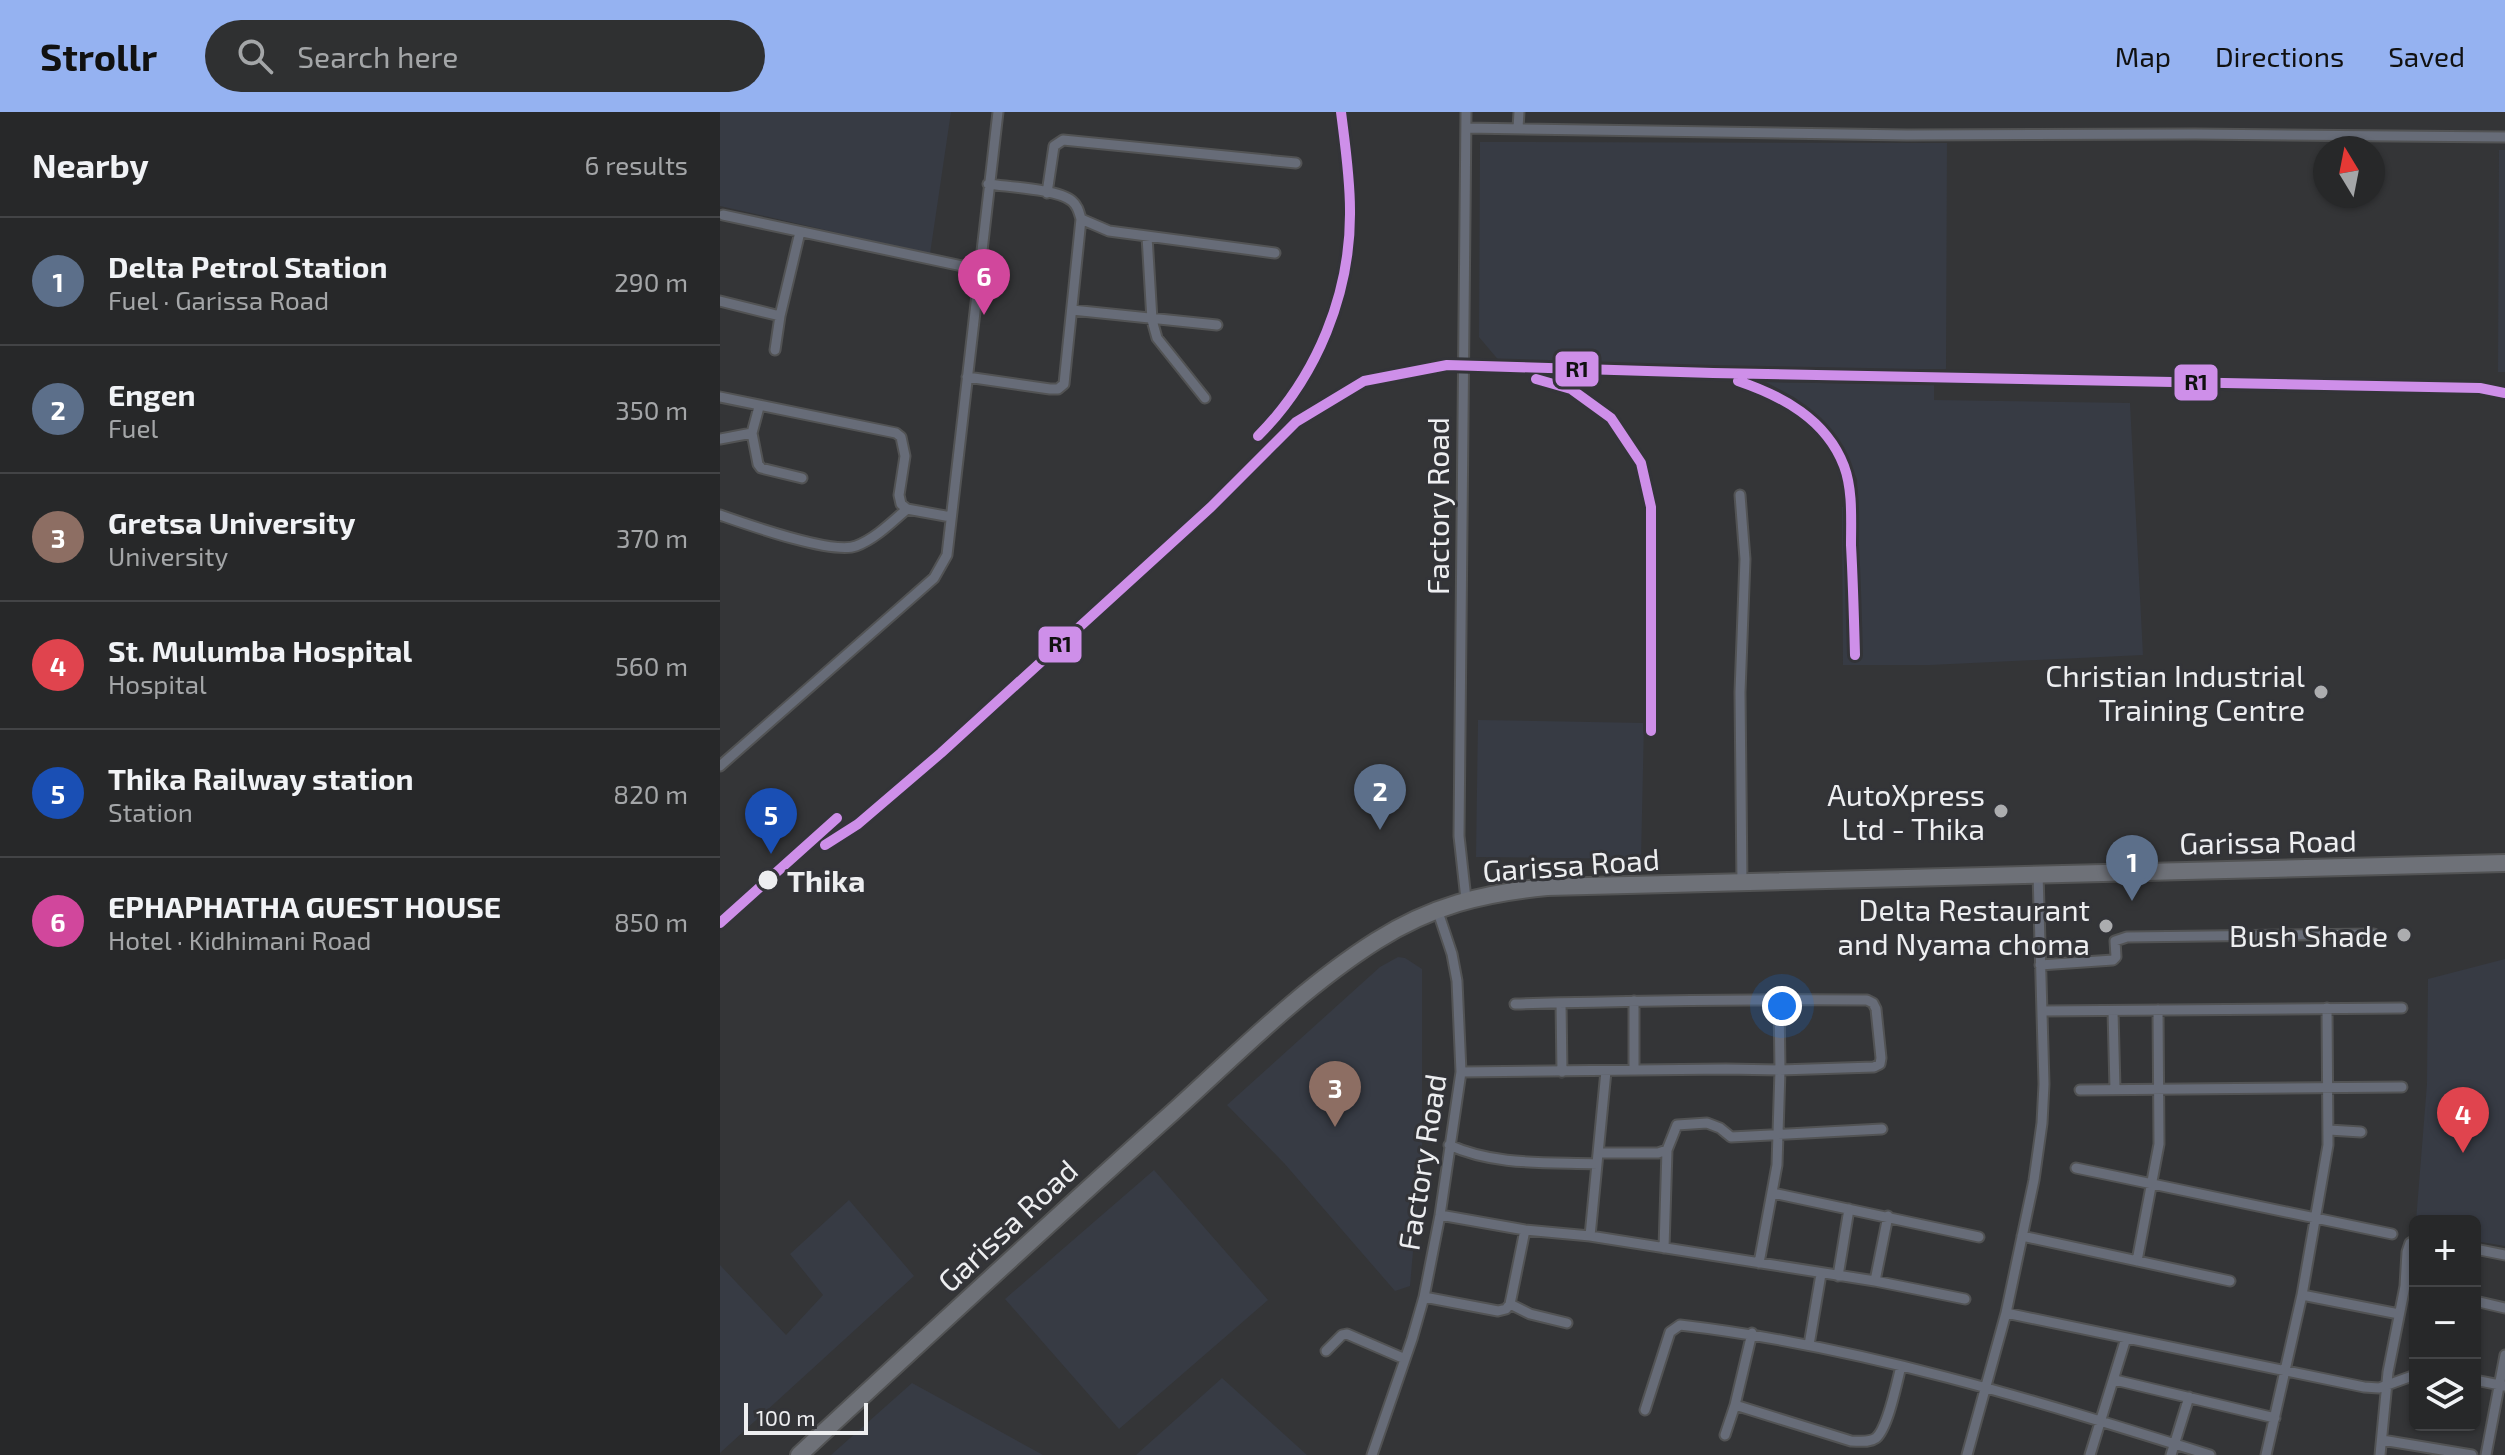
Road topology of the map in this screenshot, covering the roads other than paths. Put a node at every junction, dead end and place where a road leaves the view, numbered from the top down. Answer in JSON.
{"nodes":[{"id":1,"x":998,"y":112,"type":"edge"},
{"id":2,"x":1466,"y":112,"type":"edge"},
{"id":3,"x":1519,"y":112,"type":"edge"},
{"id":4,"x":1466,"y":128,"type":"junction"},
{"id":5,"x":1518,"y":128,"type":"junction"},
{"id":6,"x":2505,"y":137,"type":"edge"},
{"id":7,"x":1296,"y":163,"type":"dead end"},
{"id":8,"x":988,"y":184,"type":"junction"},
{"id":9,"x":1047,"y":193,"type":"junction"},
{"id":10,"x":723,"y":215,"type":"dead end"},
{"id":11,"x":1081,"y":219,"type":"junction"},
{"id":12,"x":800,"y":232,"type":"junction"},
{"id":13,"x":1147,"y":236,"type":"junction"},
{"id":14,"x":1275,"y":253,"type":"dead end"},
{"id":15,"x":981,"y":270,"type":"junction"},
{"id":16,"x":720,"y":301,"type":"edge"},
{"id":17,"x":1072,"y":310,"type":"junction"},
{"id":18,"x":780,"y":316,"type":"junction"},
{"id":19,"x":1152,"y":320,"type":"junction"},
{"id":20,"x":1217,"y":325,"type":"dead end"},
{"id":21,"x":775,"y":350,"type":"dead end"},
{"id":22,"x":967,"y":377,"type":"junction"},
{"id":23,"x":720,"y":397,"type":"edge"},
{"id":24,"x":1205,"y":398,"type":"dead end"},
{"id":25,"x":759,"y":407,"type":"junction"},
{"id":26,"x":752,"y":433,"type":"junction"},
{"id":27,"x":720,"y":439,"type":"edge"},
{"id":28,"x":802,"y":478,"type":"dead end"},
{"id":29,"x":1740,"y":495,"type":"dead end"},
{"id":30,"x":907,"y":509,"type":"junction"},
{"id":31,"x":720,"y":515,"type":"edge"},
{"id":32,"x":951,"y":517,"type":"junction"},
{"id":33,"x":720,"y":766,"type":"edge"},
{"id":34,"x":2505,"y":863,"type":"edge"},
{"id":35,"x":2038,"y":873,"type":"junction"},
{"id":36,"x":1742,"y":884,"type":"junction"},
{"id":37,"x":1466,"y":899,"type":"junction"},
{"id":38,"x":1437,"y":909,"type":"junction"},
{"id":39,"x":2374,"y":934,"type":"dead end"},
{"id":40,"x":2040,"y":965,"type":"junction"},
{"id":41,"x":1779,"y":999,"type":"junction"},
{"id":42,"x":1634,"y":1001,"type":"junction"},
{"id":43,"x":1561,"y":1003,"type":"junction"},
{"id":44,"x":1515,"y":1004,"type":"dead end"},
{"id":45,"x":2327,"y":1008,"type":"junction"},
{"id":46,"x":2402,"y":1008,"type":"dead end"},
{"id":47,"x":2158,"y":1010,"type":"junction"},
{"id":48,"x":2042,"y":1011,"type":"junction"},
{"id":49,"x":2113,"y":1011,"type":"junction"},
{"id":50,"x":1634,"y":1070,"type":"junction"},
{"id":51,"x":1780,"y":1070,"type":"junction"},
{"id":52,"x":1606,"y":1071,"type":"junction"},
{"id":53,"x":1461,"y":1072,"type":"junction"},
{"id":54,"x":1562,"y":1072,"type":"junction"},
{"id":55,"x":2329,"y":1086,"type":"junction"},
{"id":56,"x":2402,"y":1087,"type":"dead end"},
{"id":57,"x":2159,"y":1088,"type":"junction"},
{"id":58,"x":2115,"y":1089,"type":"junction"},
{"id":59,"x":2080,"y":1090,"type":"dead end"},
{"id":60,"x":1882,"y":1129,"type":"dead end"},
{"id":61,"x":2329,"y":1130,"type":"junction"},
{"id":62,"x":2361,"y":1132,"type":"dead end"},
{"id":63,"x":1780,"y":1133,"type":"junction"},
{"id":64,"x":1449,"y":1145,"type":"junction"},
{"id":65,"x":1667,"y":1150,"type":"junction"},
{"id":66,"x":1598,"y":1153,"type":"junction"},
{"id":67,"x":1597,"y":1164,"type":"junction"},
{"id":68,"x":2076,"y":1168,"type":"dead end"},
{"id":69,"x":2151,"y":1184,"type":"junction"},
{"id":70,"x":1773,"y":1193,"type":"junction"},
{"id":71,"x":1849,"y":1209,"type":"junction"},
{"id":72,"x":1440,"y":1215,"type":"junction"},
{"id":73,"x":1888,"y":1216,"type":"junction"},
{"id":74,"x":2315,"y":1219,"type":"junction"},
{"id":75,"x":1525,"y":1230,"type":"junction"},
{"id":76,"x":2392,"y":1234,"type":"dead end"},
{"id":77,"x":1590,"y":1236,"type":"junction"},
{"id":78,"x":2022,"y":1236,"type":"junction"},
{"id":79,"x":1979,"y":1237,"type":"dead end"},
{"id":80,"x":2409,"y":1246,"type":"edge"},
{"id":81,"x":1664,"y":1248,"type":"junction"},
{"id":82,"x":2481,"y":1250,"type":"edge"},
{"id":83,"x":2505,"y":1255,"type":"edge"},
{"id":84,"x":2137,"y":1261,"type":"junction"},
{"id":85,"x":1759,"y":1263,"type":"junction"},
{"id":86,"x":1821,"y":1274,"type":"junction"},
{"id":87,"x":2409,"y":1275,"type":"edge"},
{"id":88,"x":1838,"y":1276,"type":"junction"},
{"id":89,"x":1875,"y":1281,"type":"junction"},
{"id":90,"x":2230,"y":1281,"type":"dead end"},
{"id":91,"x":2409,"y":1289,"type":"edge"},
{"id":92,"x":2302,"y":1295,"type":"junction"},
{"id":93,"x":1424,"y":1297,"type":"junction"},
{"id":94,"x":1965,"y":1299,"type":"dead end"},
{"id":95,"x":2481,"y":1302,"type":"edge"},
{"id":96,"x":1510,"y":1304,"type":"junction"},
{"id":97,"x":2505,"y":1308,"type":"edge"},
{"id":98,"x":2006,"y":1313,"type":"junction"},
{"id":99,"x":2399,"y":1314,"type":"junction"},
{"id":100,"x":1567,"y":1323,"type":"dead end"},
{"id":101,"x":1752,"y":1333,"type":"junction"},
{"id":102,"x":2126,"y":1338,"type":"junction"},
{"id":103,"x":1809,"y":1345,"type":"junction"},
{"id":104,"x":1326,"y":1351,"type":"dead end"},
{"id":105,"x":2505,"y":1355,"type":"edge"},
{"id":106,"x":1405,"y":1359,"type":"junction"},
{"id":107,"x":1901,"y":1366,"type":"junction"},
{"id":108,"x":2287,"y":1370,"type":"junction"},
{"id":109,"x":2409,"y":1377,"type":"edge"},
{"id":110,"x":2115,"y":1380,"type":"junction"},
{"id":111,"x":2481,"y":1381,"type":"edge"},
{"id":112,"x":2387,"y":1386,"type":"junction"},
{"id":113,"x":2502,"y":1386,"type":"edge"},
{"id":114,"x":1986,"y":1389,"type":"junction"},
{"id":115,"x":2189,"y":1397,"type":"junction"},
{"id":116,"x":1735,"y":1405,"type":"junction"},
{"id":117,"x":1645,"y":1410,"type":"dead end"},
{"id":118,"x":2275,"y":1418,"type":"junction"},
{"id":119,"x":2099,"y":1422,"type":"junction"},
{"id":120,"x":1725,"y":1435,"type":"dead end"},
{"id":121,"x":2382,"y":1440,"type":"junction"},
{"id":122,"x":2174,"y":1444,"type":"junction"},
{"id":123,"x":799,"y":1455,"type":"edge"},
{"id":124,"x":1372,"y":1455,"type":"edge"},
{"id":125,"x":1967,"y":1455,"type":"edge"},
{"id":126,"x":2090,"y":1455,"type":"edge"},
{"id":127,"x":2171,"y":1455,"type":"edge"},
{"id":128,"x":2210,"y":1455,"type":"edge"},
{"id":129,"x":2266,"y":1455,"type":"edge"},
{"id":130,"x":2380,"y":1455,"type":"edge"},
{"id":131,"x":2472,"y":1455,"type":"edge"},
{"id":132,"x":2486,"y":1455,"type":"edge"}],
"edges":[{"from":1,"to":8,"type":"street"},
{"from":2,"to":4,"type":"street","name":"Factory Road"},
{"from":3,"to":5,"type":"street"},
{"from":4,"to":5,"type":"street"},
{"from":4,"to":37,"type":"street","name":"Factory Road"},
{"from":5,"to":6,"type":"street"},
{"from":7,"to":9,"type":"street"},
{"from":8,"to":9,"type":"street"},
{"from":8,"to":15,"type":"street"},
{"from":9,"to":11,"type":"street"},
{"from":10,"to":12,"type":"street"},
{"from":11,"to":13,"type":"street"},
{"from":11,"to":17,"type":"street"},
{"from":12,"to":15,"type":"street"},
{"from":12,"to":18,"type":"street"},
{"from":13,"to":14,"type":"street"},
{"from":13,"to":19,"type":"street"},
{"from":15,"to":22,"type":"street"},
{"from":16,"to":18,"type":"street"},
{"from":17,"to":19,"type":"street"},
{"from":17,"to":22,"type":"street"},
{"from":18,"to":21,"type":"street"},
{"from":19,"to":20,"type":"street"},
{"from":19,"to":24,"type":"street"},
{"from":22,"to":32,"type":"street"},
{"from":23,"to":25,"type":"street"},
{"from":25,"to":26,"type":"street"},
{"from":25,"to":30,"type":"street"},
{"from":26,"to":27,"type":"street"},
{"from":26,"to":28,"type":"street"},
{"from":29,"to":36,"type":"street"},
{"from":30,"to":31,"type":"street"},
{"from":30,"to":32,"type":"street"},
{"from":32,"to":33,"type":"street"},
{"from":34,"to":35,"type":"highway","name":"Garissa Road"},
{"from":35,"to":36,"type":"highway","name":"Garissa Road"},
{"from":35,"to":40,"type":"street"},
{"from":36,"to":37,"type":"highway","name":"Garissa Road"},
{"from":37,"to":38,"type":"highway","name":"Garissa Road"},
{"from":38,"to":53,"type":"street","name":"Factory Road"},
{"from":38,"to":123,"type":"highway","name":"Garissa Road"},
{"from":39,"to":40,"type":"street"},
{"from":40,"to":48,"type":"street"},
{"from":41,"to":42,"type":"street"},
{"from":41,"to":51,"type":"street"},
{"from":41,"to":51,"type":"street"},
{"from":42,"to":43,"type":"street"},
{"from":42,"to":50,"type":"street"},
{"from":43,"to":44,"type":"street"},
{"from":43,"to":54,"type":"street"},
{"from":45,"to":46,"type":"street"},
{"from":45,"to":47,"type":"street"},
{"from":45,"to":55,"type":"street"},
{"from":47,"to":49,"type":"street"},
{"from":47,"to":57,"type":"street"},
{"from":48,"to":49,"type":"street"},
{"from":48,"to":78,"type":"street"},
{"from":49,"to":58,"type":"street"},
{"from":50,"to":51,"type":"street"},
{"from":50,"to":52,"type":"street"},
{"from":51,"to":63,"type":"street"},
{"from":52,"to":54,"type":"street"},
{"from":52,"to":66,"type":"street"},
{"from":53,"to":54,"type":"street"},
{"from":53,"to":64,"type":"street","name":"Factory Road"},
{"from":55,"to":56,"type":"street"},
{"from":55,"to":57,"type":"street"},
{"from":55,"to":61,"type":"street"},
{"from":57,"to":58,"type":"street"},
{"from":57,"to":69,"type":"street"},
{"from":58,"to":59,"type":"street"},
{"from":60,"to":63,"type":"street"},
{"from":61,"to":62,"type":"street"},
{"from":61,"to":74,"type":"street"},
{"from":63,"to":65,"type":"street"},
{"from":63,"to":70,"type":"street"},
{"from":64,"to":67,"type":"street"},
{"from":64,"to":72,"type":"street","name":"Factory Road"},
{"from":65,"to":66,"type":"street"},
{"from":65,"to":81,"type":"street"},
{"from":66,"to":67,"type":"street"},
{"from":67,"to":77,"type":"street"},
{"from":68,"to":69,"type":"street"},
{"from":69,"to":74,"type":"street"},
{"from":69,"to":84,"type":"street"},
{"from":70,"to":71,"type":"street"},
{"from":70,"to":85,"type":"street"},
{"from":71,"to":73,"type":"street"},
{"from":71,"to":88,"type":"street"},
{"from":72,"to":75,"type":"street"},
{"from":72,"to":93,"type":"street","name":"Factory Road"},
{"from":73,"to":79,"type":"street"},
{"from":73,"to":89,"type":"street"},
{"from":74,"to":76,"type":"street"},
{"from":74,"to":92,"type":"street"},
{"from":75,"to":77,"type":"street"},
{"from":75,"to":96,"type":"street"},
{"from":77,"to":81,"type":"street"},
{"from":78,"to":84,"type":"street"},
{"from":78,"to":98,"type":"street"},
{"from":80,"to":87,"type":"street"},
{"from":81,"to":85,"type":"street"},
{"from":82,"to":83,"type":"street"},
{"from":84,"to":90,"type":"street"},
{"from":85,"to":86,"type":"street"},
{"from":86,"to":88,"type":"street"},
{"from":86,"to":103,"type":"street"},
{"from":88,"to":89,"type":"street"},
{"from":89,"to":94,"type":"street"},
{"from":91,"to":99,"type":"street"},
{"from":92,"to":99,"type":"street"},
{"from":92,"to":108,"type":"street"},
{"from":93,"to":96,"type":"street"},
{"from":93,"to":106,"type":"street","name":"Factory Road"},
{"from":95,"to":97,"type":"street"},
{"from":96,"to":100,"type":"street"},
{"from":98,"to":102,"type":"street"},
{"from":98,"to":114,"type":"street"},
{"from":99,"to":112,"type":"street"},
{"from":101,"to":103,"type":"street"},
{"from":101,"to":116,"type":"street"},
{"from":101,"to":117,"type":"street"},
{"from":102,"to":108,"type":"street"},
{"from":102,"to":110,"type":"street"},
{"from":103,"to":107,"type":"street"},
{"from":104,"to":106,"type":"street"},
{"from":105,"to":113,"type":"street"},
{"from":106,"to":124,"type":"street","name":"Factory Road"},
{"from":107,"to":114,"type":"street"},
{"from":107,"to":116,"type":"street"},
{"from":108,"to":112,"type":"street"},
{"from":108,"to":118,"type":"street"},
{"from":109,"to":112,"type":"street"},
{"from":110,"to":115,"type":"street"},
{"from":110,"to":119,"type":"street"},
{"from":111,"to":113,"type":"street"},
{"from":112,"to":121,"type":"street"},
{"from":113,"to":132,"type":"street"},
{"from":114,"to":119,"type":"street"},
{"from":114,"to":125,"type":"street"},
{"from":115,"to":118,"type":"street"},
{"from":115,"to":122,"type":"street"},
{"from":116,"to":120,"type":"street"},
{"from":118,"to":129,"type":"street"},
{"from":119,"to":122,"type":"street"},
{"from":119,"to":126,"type":"street"},
{"from":121,"to":130,"type":"street"},
{"from":121,"to":131,"type":"street"},
{"from":122,"to":127,"type":"street"},
{"from":122,"to":128,"type":"street"}]}
